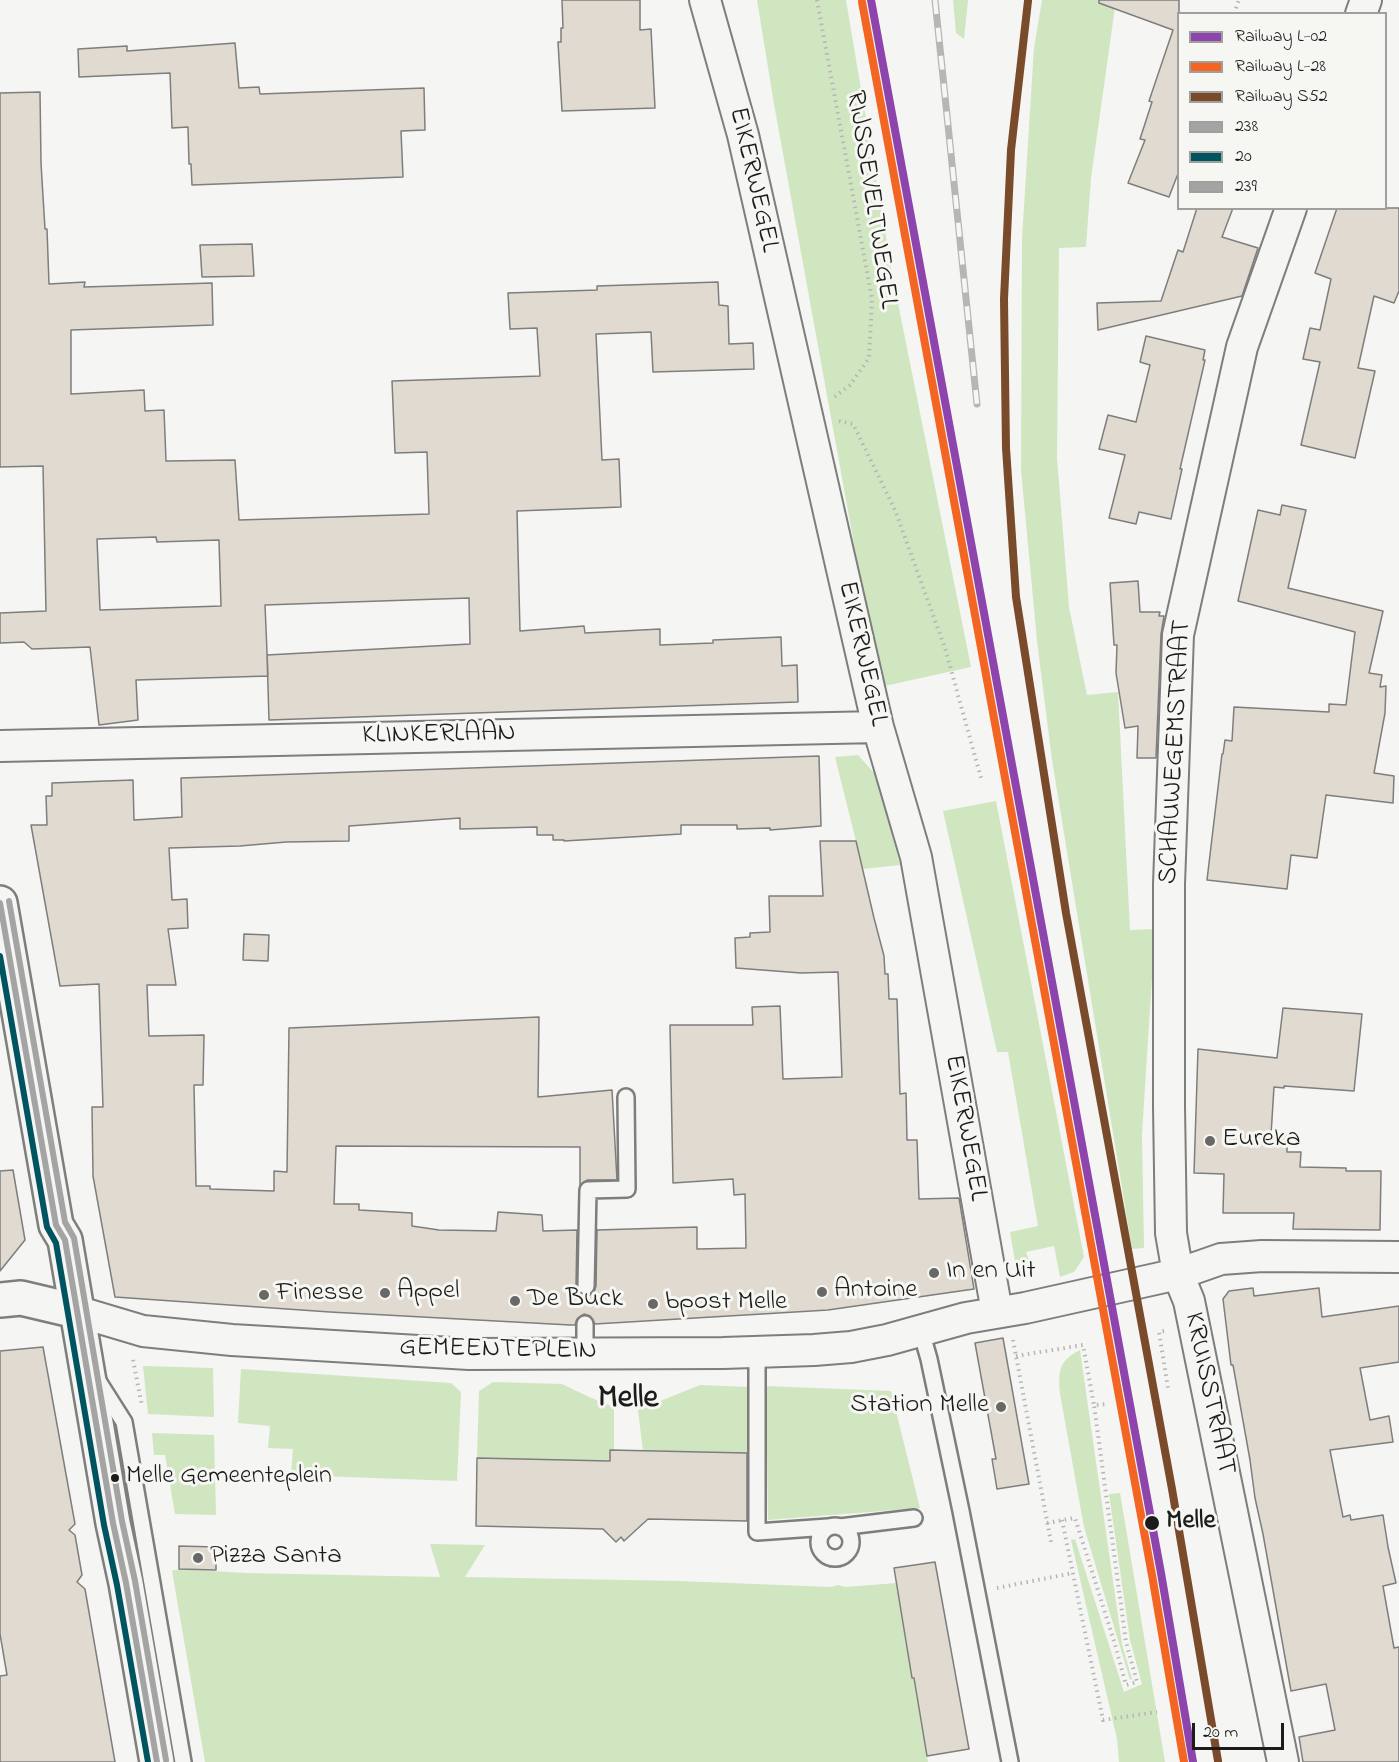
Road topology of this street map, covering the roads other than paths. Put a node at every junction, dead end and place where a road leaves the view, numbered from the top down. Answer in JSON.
{"nodes":[{"id":1,"x":705,"y":0,"type":"edge"},
{"id":2,"x":1290,"y":210,"type":"edge"},
{"id":3,"x":878,"y":727,"type":"junction"},
{"id":4,"x":0,"y":746,"type":"edge"},
{"id":5,"x":0,"y":903,"type":"edge"},
{"id":6,"x":626,"y":1097,"type":"dead end"},
{"id":7,"x":1399,"y":1257,"type":"edge"},
{"id":8,"x":1178,"y":1274,"type":"junction"},
{"id":9,"x":586,"y":1286,"type":"dead end"},
{"id":10,"x":0,"y":1300,"type":"edge"},
{"id":11,"x":76,"y":1311,"type":"junction"},
{"id":12,"x":997,"y":1312,"type":"junction"},
{"id":13,"x":921,"y":1330,"type":"junction"},
{"id":14,"x":757,"y":1352,"type":"junction"},
{"id":15,"x":85,"y":1360,"type":"junction"},
{"id":16,"x":914,"y":1518,"type":"dead end"},
{"id":17,"x":158,"y":1762,"type":"edge"},
{"id":18,"x":183,"y":1762,"type":"edge"},
{"id":19,"x":1010,"y":1762,"type":"edge"},
{"id":20,"x":1283,"y":1762,"type":"edge"}],
"edges":[{"from":1,"to":3,"type":"street","name":"EIKERWEGEL"},
{"from":2,"to":8,"type":"street","name":"SCHAUWEGEMSTRAAT"},
{"from":3,"to":4,"type":"street","name":"KLINKERLAAN"},
{"from":3,"to":12,"type":"street","name":"EIKERWEGEL"},
{"from":5,"to":11,"type":"main road"},
{"from":6,"to":9,"type":"lane"},
{"from":7,"to":8,"type":"street"},
{"from":8,"to":12,"type":"street"},
{"from":8,"to":20,"type":"street","name":"KRUISSTRAAT"},
{"from":10,"to":11,"type":"main road"},
{"from":11,"to":14,"type":"street","name":"GEMEENTEPLEIN"},
{"from":11,"to":15,"type":"main road"},
{"from":12,"to":13,"type":"street","name":"GEMEENTEPLEIN"},
{"from":13,"to":14,"type":"street","name":"GEMEENTEPLEIN"},
{"from":13,"to":19,"type":"lane"},
{"from":14,"to":16,"type":"lane"},
{"from":15,"to":17,"type":"main road"},
{"from":15,"to":18,"type":"lane"}]}
